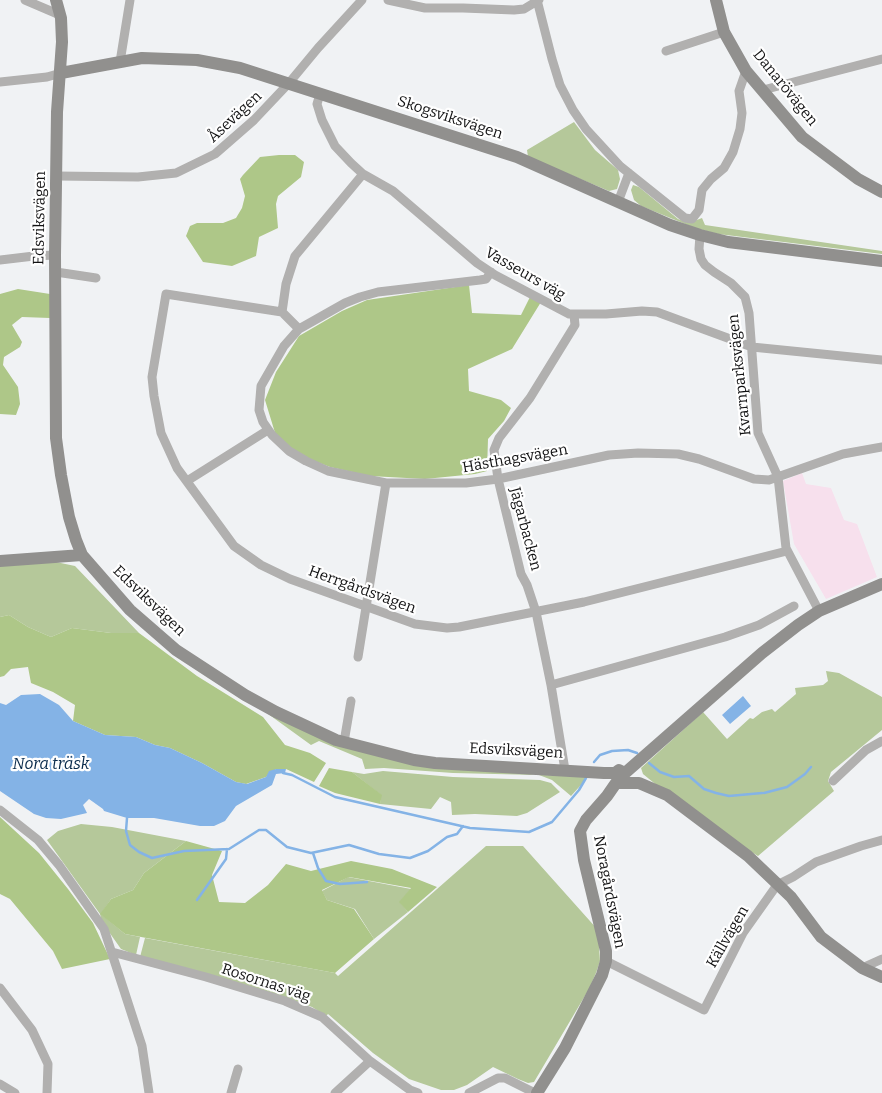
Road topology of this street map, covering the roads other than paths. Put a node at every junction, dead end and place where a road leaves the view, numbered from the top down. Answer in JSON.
{"nodes":[{"id":1,"x":25,"y":0,"type":"edge"},
{"id":2,"x":56,"y":0,"type":"edge"},
{"id":3,"x":130,"y":0,"type":"edge"},
{"id":4,"x":362,"y":0,"type":"edge"},
{"id":5,"x":388,"y":0,"type":"edge"},
{"id":6,"x":538,"y":0,"type":"edge"},
{"id":7,"x":716,"y":0,"type":"edge"},
{"id":8,"x":60,"y":15,"type":"junction"},
{"id":9,"x":724,"y":32,"type":"junction"},
{"id":10,"x":666,"y":51,"type":"dead end"},
{"id":11,"x":882,"y":59,"type":"edge"},
{"id":12,"x":120,"y":62,"type":"junction"},
{"id":13,"x":746,"y":71,"type":"junction"},
{"id":14,"x":60,"y":73,"type":"junction"},
{"id":15,"x":0,"y":82,"type":"edge"},
{"id":16,"x":289,"y":83,"type":"junction"},
{"id":17,"x":763,"y":90,"type":"junction"},
{"id":18,"x":320,"y":94,"type":"junction"},
{"id":19,"x":363,"y":174,"type":"junction"},
{"id":20,"x":628,"y":174,"type":"junction"},
{"id":21,"x":57,"y":176,"type":"junction"},
{"id":22,"x":882,"y":192,"type":"edge"},
{"id":23,"x":618,"y":202,"type":"junction"},
{"id":24,"x":700,"y":235,"type":"junction"},
{"id":25,"x":55,"y":256,"type":"junction"},
{"id":26,"x":0,"y":260,"type":"edge"},
{"id":27,"x":882,"y":261,"type":"edge"},
{"id":28,"x":56,"y":272,"type":"junction"},
{"id":29,"x":491,"y":272,"type":"junction"},
{"id":30,"x":96,"y":278,"type":"dead end"},
{"id":31,"x":282,"y":312,"type":"junction"},
{"id":32,"x":574,"y":315,"type":"junction"},
{"id":33,"x":299,"y":329,"type":"junction"},
{"id":34,"x":752,"y":347,"type":"junction"},
{"id":35,"x":882,"y":360,"type":"edge"},
{"id":36,"x":268,"y":430,"type":"junction"},
{"id":37,"x":882,"y":447,"type":"edge"},
{"id":38,"x":778,"y":477,"type":"junction"},
{"id":39,"x":498,"y":479,"type":"junction"},
{"id":40,"x":186,"y":481,"type":"junction"},
{"id":41,"x":386,"y":483,"type":"junction"},
{"id":42,"x":787,"y":550,"type":"junction"},
{"id":43,"x":82,"y":555,"type":"junction"},
{"id":44,"x":0,"y":560,"type":"edge"},
{"id":45,"x":881,"y":585,"type":"edge"},
{"id":46,"x":366,"y":606,"type":"junction"},
{"id":47,"x":794,"y":606,"type":"dead end"},
{"id":48,"x":818,"y":611,"type":"junction"},
{"id":49,"x":536,"y":612,"type":"junction"},
{"id":50,"x":358,"y":657,"type":"dead end"},
{"id":51,"x":551,"y":685,"type":"junction"},
{"id":52,"x":351,"y":702,"type":"dead end"},
{"id":53,"x":882,"y":741,"type":"edge"},
{"id":54,"x":344,"y":742,"type":"junction"},
{"id":55,"x":565,"y":770,"type":"junction"},
{"id":56,"x":620,"y":778,"type":"junction"},
{"id":57,"x":833,"y":781,"type":"dead end"},
{"id":58,"x":0,"y":810,"type":"edge"},
{"id":59,"x":882,"y":840,"type":"edge"},
{"id":60,"x":777,"y":885,"type":"junction"},
{"id":61,"x":112,"y":952,"type":"junction"},
{"id":62,"x":606,"y":960,"type":"junction"},
{"id":63,"x":882,"y":960,"type":"edge"},
{"id":64,"x":862,"y":968,"type":"junction"},
{"id":65,"x":882,"y":977,"type":"edge"},
{"id":66,"x":0,"y":988,"type":"edge"},
{"id":67,"x":370,"y":1061,"type":"junction"},
{"id":68,"x":238,"y":1069,"type":"dead end"},
{"id":69,"x":0,"y":1084,"type":"edge"},
{"id":70,"x":15,"y":1093,"type":"edge"},
{"id":71,"x":47,"y":1093,"type":"edge"},
{"id":72,"x":149,"y":1093,"type":"edge"},
{"id":73,"x":231,"y":1093,"type":"edge"},
{"id":74,"x":335,"y":1093,"type":"edge"},
{"id":75,"x":418,"y":1093,"type":"edge"},
{"id":76,"x":469,"y":1093,"type":"edge"},
{"id":77,"x":536,"y":1093,"type":"edge"}],
"edges":[{"from":1,"to":8,"type":"street"},
{"from":2,"to":8,"type":"street","name":"Edsviksvägen"},
{"from":3,"to":12,"type":"street"},
{"from":4,"to":16,"type":"street","name":"Åsevägen"},
{"from":5,"to":6,"type":"street"},
{"from":6,"to":20,"type":"street"},
{"from":7,"to":9,"type":"street","name":"Danarövägen"},
{"from":8,"to":14,"type":"street","name":"Edsviksvägen"},
{"from":9,"to":10,"type":"street"},
{"from":9,"to":13,"type":"street","name":"Danarövägen"},
{"from":11,"to":17,"type":"street"},
{"from":12,"to":14,"type":"street","name":"Skogsviksvägen"},
{"from":12,"to":16,"type":"street","name":"Skogsviksvägen"},
{"from":13,"to":17,"type":"street","name":"Danarövägen"},
{"from":13,"to":20,"type":"street"},
{"from":14,"to":15,"type":"street","name":"Skogsviksvägen"},
{"from":14,"to":21,"type":"street","name":"Edsviksvägen"},
{"from":16,"to":18,"type":"street","name":"Skogsviksvägen"},
{"from":16,"to":21,"type":"street","name":"Åsevägen"},
{"from":17,"to":22,"type":"street","name":"Danarövägen"},
{"from":18,"to":19,"type":"street","name":"Vasseurs väg"},
{"from":18,"to":23,"type":"street","name":"Skogsviksvägen"},
{"from":19,"to":29,"type":"street","name":"Vasseurs väg"},
{"from":19,"to":31,"type":"street"},
{"from":20,"to":23,"type":"street"},
{"from":21,"to":25,"type":"street","name":"Edsviksvägen"},
{"from":23,"to":24,"type":"street","name":"Skogsviksvägen"},
{"from":24,"to":27,"type":"street","name":"Skogsviksvägen"},
{"from":24,"to":34,"type":"street","name":"Kvarnparksvägen"},
{"from":25,"to":26,"type":"street"},
{"from":25,"to":28,"type":"street","name":"Edsviksvägen"},
{"from":28,"to":30,"type":"street"},
{"from":28,"to":43,"type":"street","name":"Edsviksvägen"},
{"from":29,"to":32,"type":"street","name":"Vasseurs väg"},
{"from":29,"to":33,"type":"street","name":"Hästhagsvägen"},
{"from":31,"to":33,"type":"street"},
{"from":31,"to":40,"type":"street","name":"Herrgårdsvägen"},
{"from":32,"to":34,"type":"street","name":"Vasseurs väg"},
{"from":32,"to":39,"type":"street","name":"Jägarbacken"},
{"from":33,"to":36,"type":"street","name":"Hästhagsvägen"},
{"from":34,"to":35,"type":"street","name":"Vasseurs väg"},
{"from":34,"to":38,"type":"street","name":"Kvarnparksvägen"},
{"from":36,"to":40,"type":"street"},
{"from":36,"to":41,"type":"street","name":"Hästhagsvägen"},
{"from":37,"to":38,"type":"street","name":"Hästhagsvägen"},
{"from":38,"to":39,"type":"street","name":"Hästhagsvägen"},
{"from":38,"to":42,"type":"street","name":"Kvarnparksvägen"},
{"from":39,"to":41,"type":"street","name":"Hästhagsvägen"},
{"from":39,"to":49,"type":"street","name":"Jägarbacken"},
{"from":40,"to":46,"type":"street","name":"Herrgårdsvägen"},
{"from":41,"to":46,"type":"street"},
{"from":42,"to":48,"type":"street","name":"Kvarnparksvägen"},
{"from":42,"to":49,"type":"street","name":"Herrgårdsvägen"},
{"from":43,"to":44,"type":"street"},
{"from":43,"to":54,"type":"street","name":"Edsviksvägen"},
{"from":45,"to":48,"type":"street","name":"Noragårdsvägen"},
{"from":46,"to":49,"type":"street","name":"Herrgårdsvägen"},
{"from":46,"to":50,"type":"street"},
{"from":47,"to":51,"type":"street"},
{"from":48,"to":56,"type":"street","name":"Noragårdsvägen"},
{"from":49,"to":51,"type":"street","name":"Jägarbacken"},
{"from":51,"to":55,"type":"street","name":"Jägarbacken"},
{"from":52,"to":54,"type":"street"},
{"from":53,"to":57,"type":"street"},
{"from":54,"to":55,"type":"street","name":"Edsviksvägen"},
{"from":55,"to":56,"type":"street","name":"Edsviksvägen"},
{"from":56,"to":60,"type":"street","name":"Edsviksvägen"},
{"from":56,"to":62,"type":"street","name":"Noragårdsvägen"},
{"from":58,"to":61,"type":"street"},
{"from":59,"to":60,"type":"street","name":"Källvägen"},
{"from":60,"to":62,"type":"street","name":"Källvägen"},
{"from":60,"to":64,"type":"street","name":"Edsviksvägen"},
{"from":61,"to":67,"type":"street","name":"Rosornas väg"},
{"from":61,"to":72,"type":"street"},
{"from":62,"to":77,"type":"street","name":"Noragårdsvägen"},
{"from":63,"to":64,"type":"street"},
{"from":64,"to":65,"type":"street","name":"Edsviksvägen"},
{"from":66,"to":71,"type":"street"},
{"from":67,"to":74,"type":"street"},
{"from":67,"to":75,"type":"street","name":"Rosornas väg"},
{"from":68,"to":73,"type":"street"},
{"from":69,"to":70,"type":"street"},
{"from":76,"to":77,"type":"street"}]}
